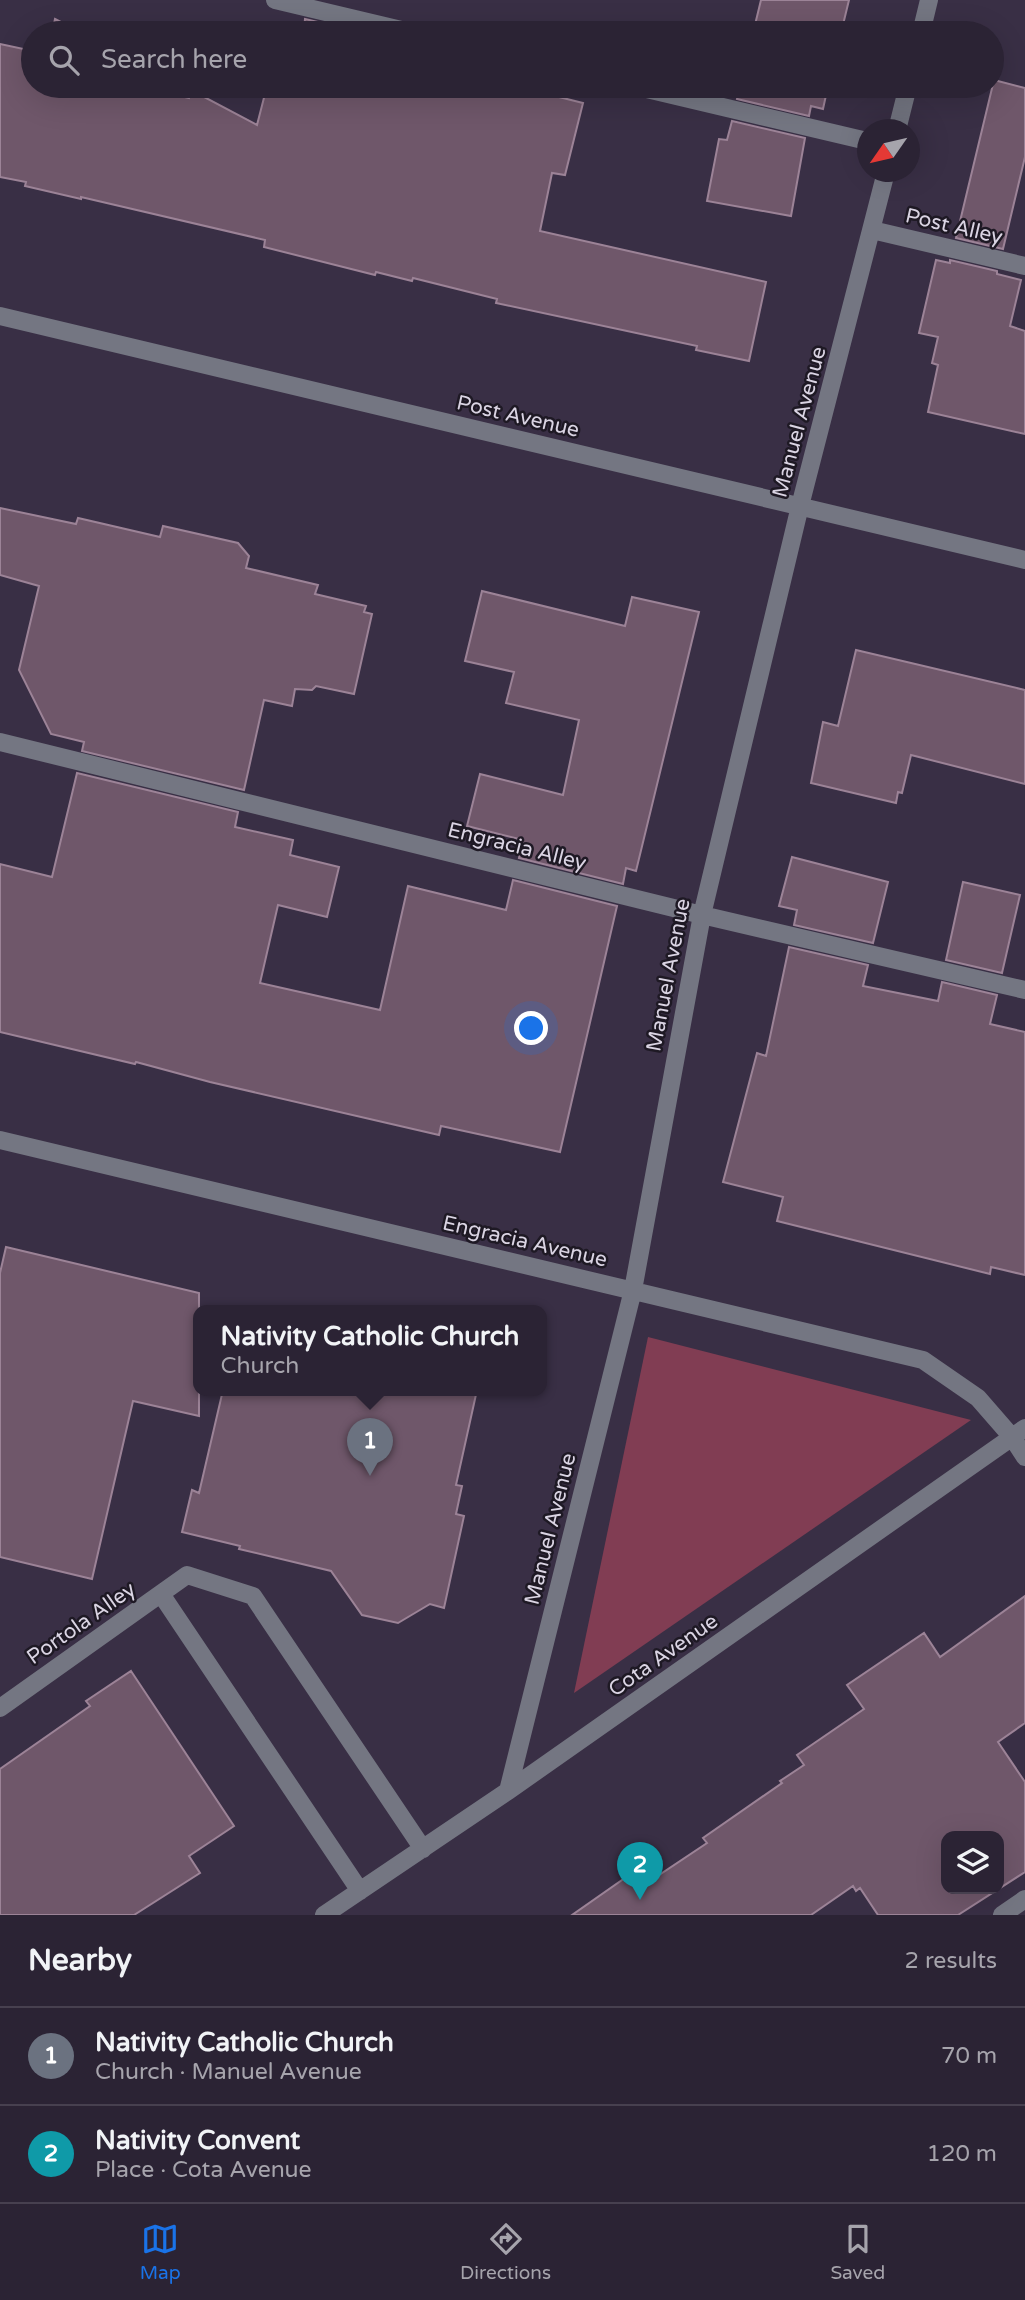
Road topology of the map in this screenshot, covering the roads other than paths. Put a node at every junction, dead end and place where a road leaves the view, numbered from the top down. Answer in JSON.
{"nodes":[{"id":1,"x":275,"y":0,"type":"edge"},
{"id":2,"x":929,"y":0,"type":"edge"},
{"id":3,"x":363,"y":21,"type":"edge"},
{"id":4,"x":924,"y":21,"type":"edge"},
{"id":5,"x":684,"y":98,"type":"edge"},
{"id":6,"x":905,"y":98,"type":"edge"},
{"id":7,"x":900,"y":119,"type":"edge"},
{"id":8,"x":857,"y":140,"type":"edge"},
{"id":9,"x":884,"y":182,"type":"edge"},
{"id":10,"x":872,"y":230,"type":"junction"},
{"id":11,"x":1025,"y":266,"type":"edge"},
{"id":12,"x":0,"y":316,"type":"edge"},
{"id":13,"x":800,"y":506,"type":"junction"},
{"id":14,"x":1025,"y":560,"type":"edge"},
{"id":15,"x":0,"y":742,"type":"edge"},
{"id":16,"x":702,"y":915,"type":"junction"},
{"id":17,"x":1025,"y":990,"type":"edge"},
{"id":18,"x":0,"y":1140,"type":"edge"},
{"id":19,"x":633,"y":1290,"type":"junction"},
{"id":20,"x":1018,"y":1432,"type":"edge"},
{"id":21,"x":1025,"y":1457,"type":"edge"},
{"id":22,"x":161,"y":1594,"type":"junction"},
{"id":23,"x":0,"y":1708,"type":"edge"},
{"id":24,"x":509,"y":1791,"type":"junction"},
{"id":25,"x":423,"y":1849,"type":"junction"},
{"id":26,"x":360,"y":1891,"type":"junction"},
{"id":27,"x":1025,"y":1899,"type":"edge"},
{"id":28,"x":324,"y":1915,"type":"edge"},
{"id":29,"x":1002,"y":1915,"type":"edge"}],
"edges":[{"from":1,"to":3,"type":"street"},
{"from":2,"to":4,"type":"street"},
{"from":5,"to":8,"type":"street"},
{"from":6,"to":7,"type":"street"},
{"from":9,"to":10,"type":"street","name":"Manuel Avenue"},
{"from":10,"to":11,"type":"street","name":"Post Alley"},
{"from":10,"to":13,"type":"street","name":"Manuel Avenue"},
{"from":12,"to":13,"type":"street","name":"Post Avenue"},
{"from":13,"to":14,"type":"street","name":"Post Avenue"},
{"from":13,"to":16,"type":"street","name":"Manuel Avenue"},
{"from":15,"to":16,"type":"street","name":"Engracia Alley"},
{"from":16,"to":17,"type":"street","name":"Engracia Alley"},
{"from":16,"to":19,"type":"street","name":"Manuel Avenue"},
{"from":18,"to":19,"type":"street","name":"Engracia Avenue"},
{"from":19,"to":20,"type":"street","name":"Engracia Avenue"},
{"from":19,"to":24,"type":"street","name":"Manuel Avenue"},
{"from":20,"to":21,"type":"street","name":"Engracia Avenue"},
{"from":20,"to":24,"type":"street","name":"Cota Avenue"},
{"from":22,"to":23,"type":"street","name":"Portola Alley"},
{"from":22,"to":25,"type":"street","name":"Portola Alley"},
{"from":22,"to":26,"type":"street"},
{"from":24,"to":25,"type":"street","name":"Cota Avenue"},
{"from":25,"to":26,"type":"street","name":"Cota Avenue"},
{"from":26,"to":28,"type":"street","name":"Cota Avenue"},
{"from":27,"to":29,"type":"street"}]}
